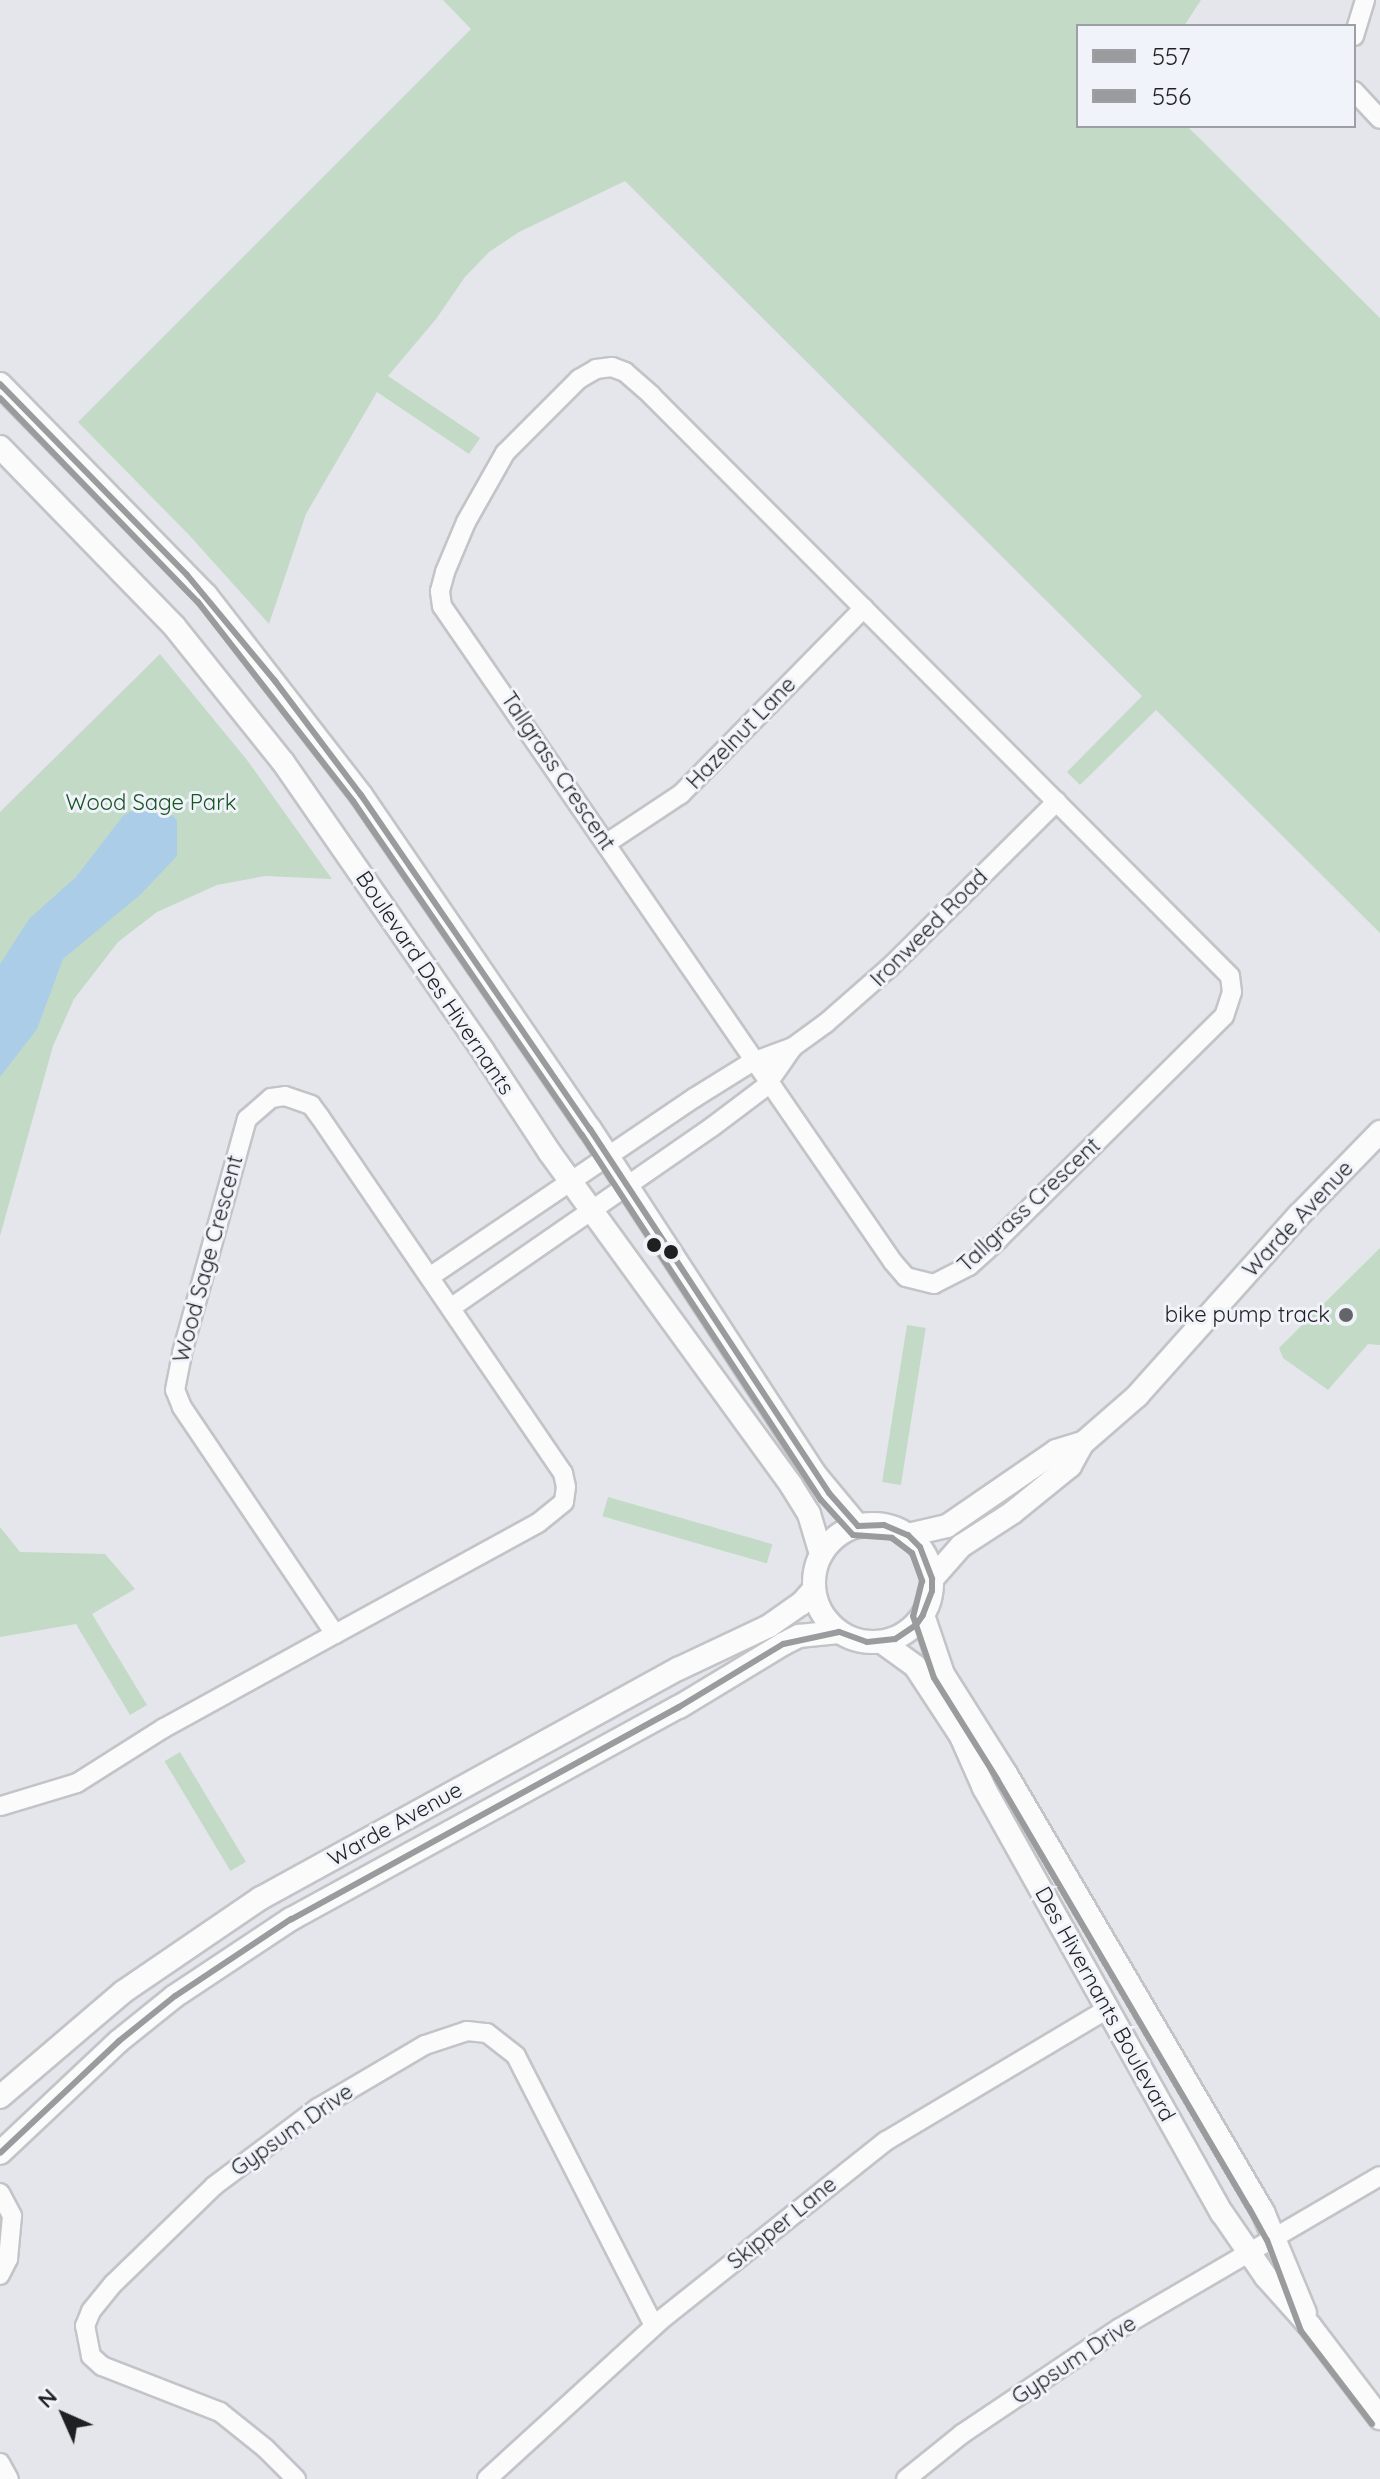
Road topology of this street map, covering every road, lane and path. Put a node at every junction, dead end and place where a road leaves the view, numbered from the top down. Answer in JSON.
{"nodes":[{"id":1,"x":1365,"y":0,"type":"edge"},
{"id":2,"x":1356,"y":29,"type":"edge"},
{"id":3,"x":1356,"y":93,"type":"edge"},
{"id":4,"x":1380,"y":119,"type":"edge"},
{"id":5,"x":0,"y":384,"type":"edge"},
{"id":6,"x":0,"y":447,"type":"edge"},
{"id":7,"x":864,"y":608,"type":"junction"},
{"id":8,"x":1057,"y":801,"type":"junction"},
{"id":9,"x":607,"y":843,"type":"junction"},
{"id":10,"x":793,"y":1047,"type":"junction"},
{"id":11,"x":756,"y":1061,"type":"junction"},
{"id":12,"x":769,"y":1081,"type":"junction"},
{"id":13,"x":1380,"y":1132,"type":"edge"},
{"id":14,"x":608,"y":1156,"type":"junction"},
{"id":15,"x":571,"y":1180,"type":"junction"},
{"id":16,"x":628,"y":1186,"type":"junction"},
{"id":17,"x":591,"y":1210,"type":"junction"},
{"id":18,"x":431,"y":1276,"type":"junction"},
{"id":19,"x":452,"y":1307,"type":"junction"},
{"id":20,"x":1083,"y":1443,"type":"junction"},
{"id":21,"x":858,"y":1526,"type":"junction"},
{"id":22,"x":908,"y":1535,"type":"junction"},
{"id":23,"x":821,"y":1554,"type":"junction"},
{"id":24,"x":932,"y":1579,"type":"junction"},
{"id":25,"x":814,"y":1589,"type":"junction"},
{"id":26,"x":923,"y":1615,"type":"junction"},
{"id":27,"x":839,"y":1632,"type":"junction"},
{"id":28,"x":335,"y":1634,"type":"junction"},
{"id":29,"x":882,"y":1642,"type":"junction"},
{"id":30,"x":1,"y":1806,"type":"edge"},
{"id":31,"x":1107,"y":2009,"type":"junction"},
{"id":32,"x":0,"y":2097,"type":"edge"},
{"id":33,"x":0,"y":2153,"type":"edge"},
{"id":34,"x":1380,"y":2176,"type":"edge"},
{"id":35,"x":0,"y":2193,"type":"edge"},
{"id":36,"x":1276,"y":2236,"type":"junction"},
{"id":37,"x":1249,"y":2252,"type":"junction"},
{"id":38,"x":0,"y":2275,"type":"edge"},
{"id":39,"x":654,"y":2326,"type":"junction"},
{"id":40,"x":1310,"y":2326,"type":"junction"},
{"id":41,"x":1380,"y":2418,"type":"edge"},
{"id":42,"x":0,"y":2463,"type":"edge"},
{"id":43,"x":9,"y":2479,"type":"edge"},
{"id":44,"x":296,"y":2479,"type":"edge"},
{"id":45,"x":487,"y":2479,"type":"edge"},
{"id":46,"x":906,"y":2479,"type":"edge"}],
"edges":[{"from":1,"to":2,"type":"street"},
{"from":3,"to":4,"type":"street"},
{"from":5,"to":14,"type":"street","name":"Boulevard Des Hivernants"},
{"from":6,"to":15,"type":"street","name":"Boulevard Des Hivernants"},
{"from":7,"to":8,"type":"street","name":"Tallgrass Crescent"},
{"from":7,"to":9,"type":"street","name":"Hazelnut Lane"},
{"from":7,"to":9,"type":"street","name":"Tallgrass Crescent"},
{"from":8,"to":10,"type":"street","name":"Ironweed Road"},
{"from":8,"to":12,"type":"street","name":"Tallgrass Crescent"},
{"from":9,"to":11,"type":"street","name":"Tallgrass Crescent"},
{"from":10,"to":11,"type":"street","name":"Ironweed Road"},
{"from":10,"to":12,"type":"street","name":"Ironweed Road"},
{"from":11,"to":12,"type":"street","name":"Tallgrass Crescent"},
{"from":11,"to":14,"type":"street","name":"Ironweed Road"},
{"from":12,"to":16,"type":"street","name":"Ironweed Road"},
{"from":13,"to":20,"type":"street","name":"Warde Avenue"},
{"from":14,"to":15,"type":"street"},
{"from":14,"to":16,"type":"street","name":"Boulevard Des Hivernants"},
{"from":15,"to":17,"type":"street","name":"Boulevard Des Hivernants"},
{"from":15,"to":18,"type":"street"},
{"from":16,"to":17,"type":"street","name":"Ironweed Road"},
{"from":16,"to":21,"type":"street","name":"Boulevard Des Hivernants"},
{"from":17,"to":19,"type":"street"},
{"from":17,"to":23,"type":"street","name":"Boulevard Des Hivernants"},
{"from":18,"to":19,"type":"street","name":"Wood Sage Crescent"},
{"from":18,"to":28,"type":"street","name":"Wood Sage Crescent"},
{"from":19,"to":28,"type":"street","name":"Wood Sage Crescent"},
{"from":20,"to":22,"type":"street","name":"Warde Avenue"},
{"from":20,"to":24,"type":"street","name":"Warde Avenue"},
{"from":21,"to":22,"type":"street"},
{"from":21,"to":23,"type":"street"},
{"from":22,"to":24,"type":"street"},
{"from":23,"to":25,"type":"street"},
{"from":24,"to":26,"type":"street"},
{"from":25,"to":27,"type":"street"},
{"from":25,"to":32,"type":"street","name":"Warde Avenue"},
{"from":26,"to":29,"type":"street"},
{"from":26,"to":36,"type":"street","name":"Des Hivernants Boulevard"},
{"from":27,"to":29,"type":"street"},
{"from":27,"to":33,"type":"street","name":"Warde Avenue"},
{"from":28,"to":30,"type":"street","name":"Wood Sage Crescent"},
{"from":29,"to":31,"type":"street","name":"Des Hivernants Boulevard"},
{"from":31,"to":37,"type":"street","name":"Des Hivernants Boulevard"},
{"from":31,"to":39,"type":"street","name":"Skipper Lane"},
{"from":34,"to":36,"type":"street","name":"Gypsum Drive"},
{"from":35,"to":38,"type":"street"},
{"from":36,"to":37,"type":"street","name":"Gypsum Drive"},
{"from":36,"to":40,"type":"street","name":"Des Hivernants Boulevard"},
{"from":37,"to":40,"type":"street","name":"Des Hivernants Boulevard"},
{"from":37,"to":46,"type":"street","name":"Gypsum Drive"},
{"from":39,"to":44,"type":"street","name":"Gypsum Drive"},
{"from":39,"to":45,"type":"street","name":"Skipper Lane"},
{"from":40,"to":41,"type":"street","name":"Des Hivernants Boulevard"},
{"from":42,"to":43,"type":"street"}]}
